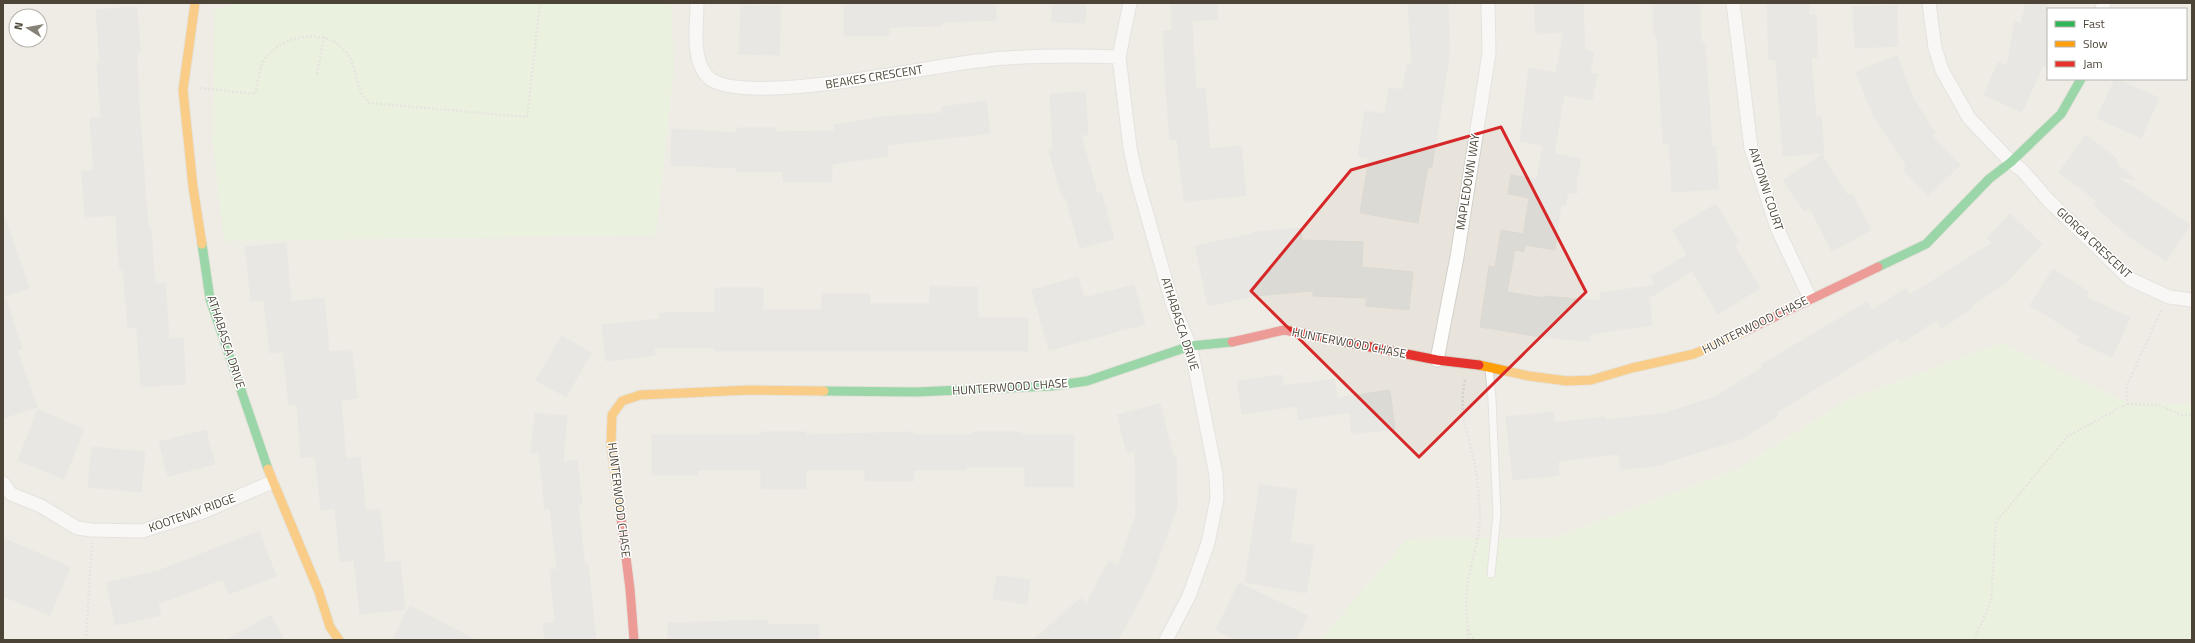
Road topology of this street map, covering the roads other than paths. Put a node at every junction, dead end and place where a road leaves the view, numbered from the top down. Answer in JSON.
{"nodes":[{"id":1,"x":195,"y":3,"type":"edge"},
{"id":2,"x":697,"y":3,"type":"edge"},
{"id":3,"x":1130,"y":3,"type":"edge"},
{"id":4,"x":1488,"y":3,"type":"edge"},
{"id":5,"x":1733,"y":3,"type":"edge"},
{"id":6,"x":1929,"y":3,"type":"edge"},
{"id":7,"x":1119,"y":57,"type":"junction"},
{"id":8,"x":2080,"y":80,"type":"edge"},
{"id":9,"x":2011,"y":162,"type":"junction"},
{"id":10,"x":1810,"y":298,"type":"junction"},
{"id":11,"x":2192,"y":300,"type":"edge"},
{"id":12,"x":1190,"y":346,"type":"junction"},
{"id":13,"x":1437,"y":360,"type":"junction"},
{"id":14,"x":1488,"y":366,"type":"junction"},
{"id":15,"x":272,"y":482,"type":"junction"},
{"id":16,"x":3,"y":483,"type":"edge"},
{"id":17,"x":1491,"y":574,"type":"dead end"},
{"id":18,"x":339,"y":640,"type":"edge"},
{"id":19,"x":634,"y":640,"type":"edge"},
{"id":20,"x":1166,"y":640,"type":"edge"}],
"edges":[{"from":1,"to":15,"type":"street","name":"ATHABASCA DRIVE"},
{"from":2,"to":7,"type":"street","name":"BEAKES CRESCENT"},
{"from":3,"to":7,"type":"street","name":"ATHABASCA DRIVE"},
{"from":4,"to":13,"type":"street","name":"MAPLEDOWN WAY"},
{"from":5,"to":10,"type":"street","name":"ANTONNI COURT"},
{"from":6,"to":9,"type":"street","name":"GIORGA CRESCENT"},
{"from":7,"to":12,"type":"street","name":"ATHABASCA DRIVE"},
{"from":8,"to":9,"type":"street","name":"HUNTERWOOD CHASE"},
{"from":9,"to":10,"type":"street","name":"HUNTERWOOD CHASE"},
{"from":9,"to":11,"type":"street","name":"GIORGA CRESCENT"},
{"from":10,"to":14,"type":"street","name":"HUNTERWOOD CHASE"},
{"from":12,"to":13,"type":"street","name":"HUNTERWOOD CHASE"},
{"from":12,"to":19,"type":"street","name":"HUNTERWOOD CHASE"},
{"from":12,"to":20,"type":"street","name":"ATHABASCA DRIVE"},
{"from":13,"to":14,"type":"street","name":"HUNTERWOOD CHASE"},
{"from":14,"to":17,"type":"lane"},
{"from":15,"to":16,"type":"street","name":"KOOTENAY RIDGE"},
{"from":15,"to":18,"type":"street","name":"ATHABASCA DRIVE"}]}
